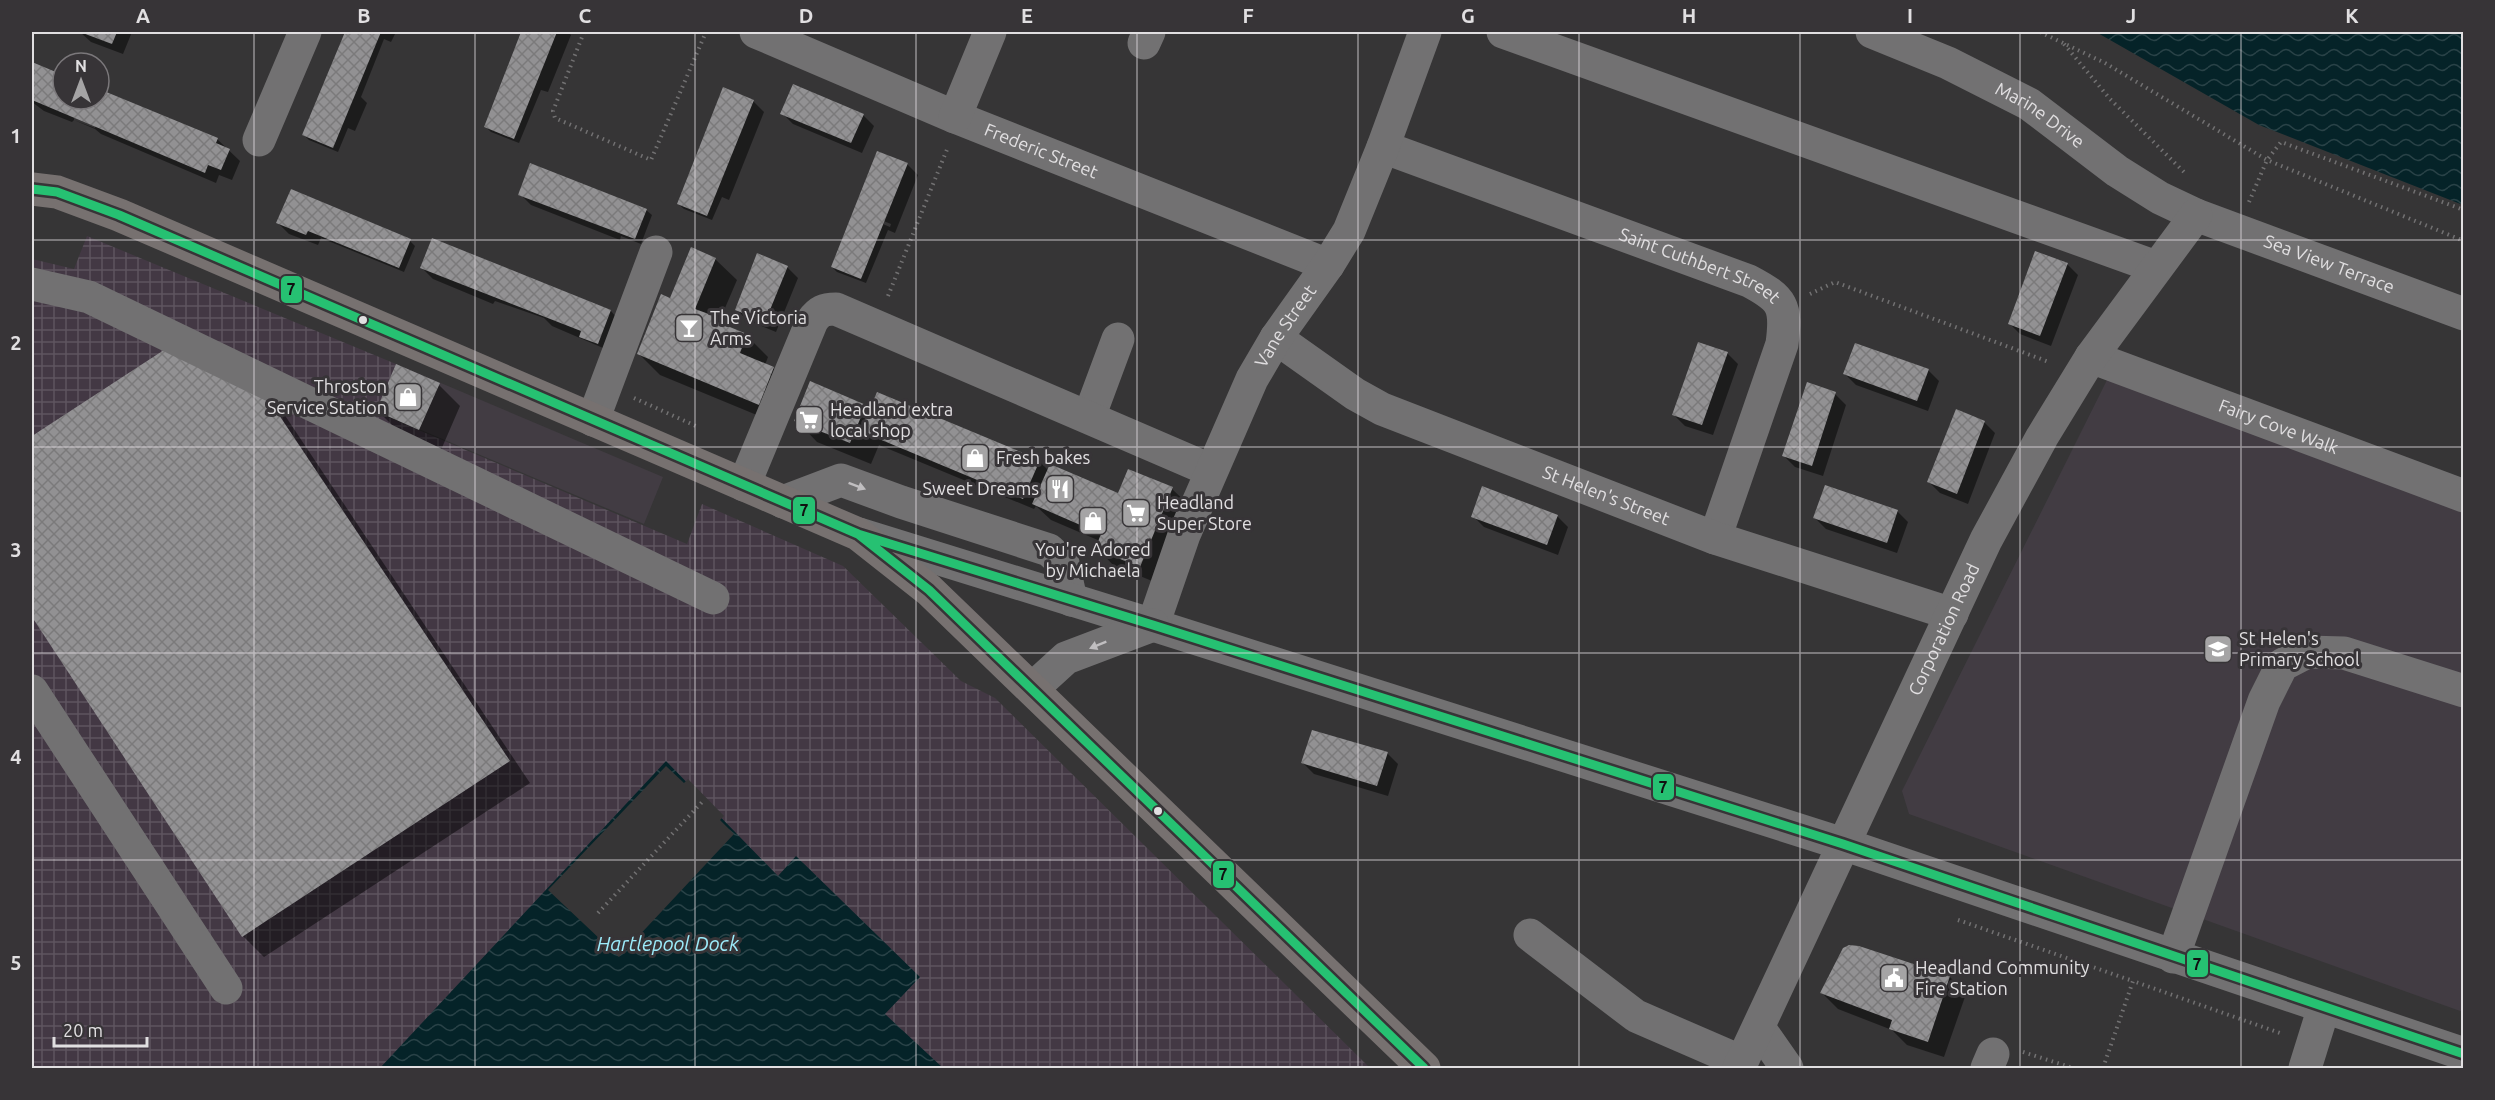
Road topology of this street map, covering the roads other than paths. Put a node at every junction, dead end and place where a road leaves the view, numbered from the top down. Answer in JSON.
{"nodes":[{"id":1,"x":305,"y":32,"type":"edge"},
{"id":2,"x":756,"y":32,"type":"edge"},
{"id":3,"x":990,"y":32,"type":"edge"},
{"id":4,"x":1425,"y":32,"type":"edge"},
{"id":5,"x":1503,"y":32,"type":"edge"},
{"id":6,"x":1872,"y":32,"type":"edge"},
{"id":7,"x":952,"y":129,"type":"junction"},
{"id":8,"x":259,"y":140,"type":"dead end"},
{"id":9,"x":1383,"y":147,"type":"junction"},
{"id":10,"x":32,"y":189,"type":"edge"},
{"id":11,"x":2196,"y":215,"type":"junction"},
{"id":12,"x":656,"y":252,"type":"dead end"},
{"id":13,"x":1328,"y":265,"type":"junction"},
{"id":14,"x":2156,"y":267,"type":"junction"},
{"id":15,"x":32,"y":284,"type":"edge"},
{"id":16,"x":2463,"y":314,"type":"edge"},
{"id":17,"x":1276,"y":338,"type":"junction"},
{"id":18,"x":1118,"y":339,"type":"dead end"},
{"id":19,"x":2086,"y":365,"type":"junction"},
{"id":20,"x":1089,"y":417,"type":"junction"},
{"id":21,"x":594,"y":420,"type":"junction"},
{"id":22,"x":1210,"y":470,"type":"junction"},
{"id":23,"x":744,"y":485,"type":"junction"},
{"id":24,"x":2463,"y":496,"type":"edge"},
{"id":25,"x":783,"y":502,"type":"junction"},
{"id":26,"x":858,"y":534,"type":"junction"},
{"id":27,"x":1715,"y":538,"type":"junction"},
{"id":28,"x":713,"y":598,"type":"dead end"},
{"id":29,"x":1071,"y":600,"type":"junction"},
{"id":30,"x":1952,"y":614,"type":"junction"},
{"id":31,"x":1153,"y":625,"type":"junction"},
{"id":32,"x":1032,"y":688,"type":"junction"},
{"id":33,"x":32,"y":691,"type":"edge"},
{"id":34,"x":2463,"y":691,"type":"edge"},
{"id":35,"x":1843,"y":844,"type":"junction"},
{"id":36,"x":1530,"y":935,"type":"dead end"},
{"id":37,"x":2173,"y":957,"type":"junction"},
{"id":38,"x":226,"y":988,"type":"dead end"},
{"id":39,"x":2325,"y":1007,"type":"junction"},
{"id":40,"x":1760,"y":1028,"type":"junction"},
{"id":41,"x":2463,"y":1054,"type":"edge"},
{"id":42,"x":2309,"y":1056,"type":"edge"},
{"id":43,"x":1740,"y":1065,"type":"edge"},
{"id":44,"x":1424,"y":1068,"type":"edge"},
{"id":45,"x":1787,"y":1068,"type":"edge"}],
"edges":[{"from":1,"to":8,"type":"street"},
{"from":2,"to":7,"type":"street","name":"Frederic Street"},
{"from":3,"to":7,"type":"street"},
{"from":4,"to":9,"type":"street","name":"Vane Street"},
{"from":5,"to":14,"type":"street"},
{"from":6,"to":11,"type":"street","name":"Marine Drive"},
{"from":7,"to":13,"type":"street","name":"Frederic Street"},
{"from":9,"to":13,"type":"street","name":"Vane Street"},
{"from":9,"to":27,"type":"street","name":"Saint Cuthbert Street"},
{"from":10,"to":21,"type":"main road"},
{"from":11,"to":14,"type":"street","name":"Corporation Road"},
{"from":11,"to":16,"type":"street","name":"Sea View Terrace"},
{"from":12,"to":21,"type":"street"},
{"from":13,"to":17,"type":"street","name":"Vane Street"},
{"from":14,"to":19,"type":"street","name":"Corporation Road"},
{"from":15,"to":28,"type":"street"},
{"from":17,"to":22,"type":"street","name":"Vane Street"},
{"from":17,"to":27,"type":"street","name":"St Helen's Street"},
{"from":18,"to":20,"type":"street"},
{"from":19,"to":24,"type":"street","name":"Fairy Cove Walk"},
{"from":19,"to":30,"type":"street","name":"Corporation Road"},
{"from":20,"to":22,"type":"street"},
{"from":20,"to":23,"type":"street"},
{"from":21,"to":23,"type":"main road"},
{"from":22,"to":31,"type":"street","name":"Vane Street"},
{"from":23,"to":25,"type":"main road"},
{"from":25,"to":26,"type":"main road"},
{"from":25,"to":29,"type":"street","one_way":true},
{"from":26,"to":29,"type":"street"},
{"from":26,"to":32,"type":"main road"},
{"from":27,"to":30,"type":"street","name":"St Helen's Street"},
{"from":29,"to":31,"type":"street"},
{"from":30,"to":35,"type":"street","name":"Corporation Road"},
{"from":31,"to":32,"type":"street","one_way":true},
{"from":31,"to":35,"type":"street"},
{"from":32,"to":44,"type":"main road"},
{"from":33,"to":38,"type":"street"},
{"from":34,"to":37,"type":"street"},
{"from":35,"to":37,"type":"street"},
{"from":35,"to":40,"type":"street","name":"Corporation Road"},
{"from":36,"to":43,"type":"street"},
{"from":37,"to":39,"type":"street"},
{"from":39,"to":41,"type":"street"},
{"from":39,"to":42,"type":"street"},
{"from":40,"to":43,"type":"street","name":"Corporation Road"},
{"from":40,"to":45,"type":"street"}]}
